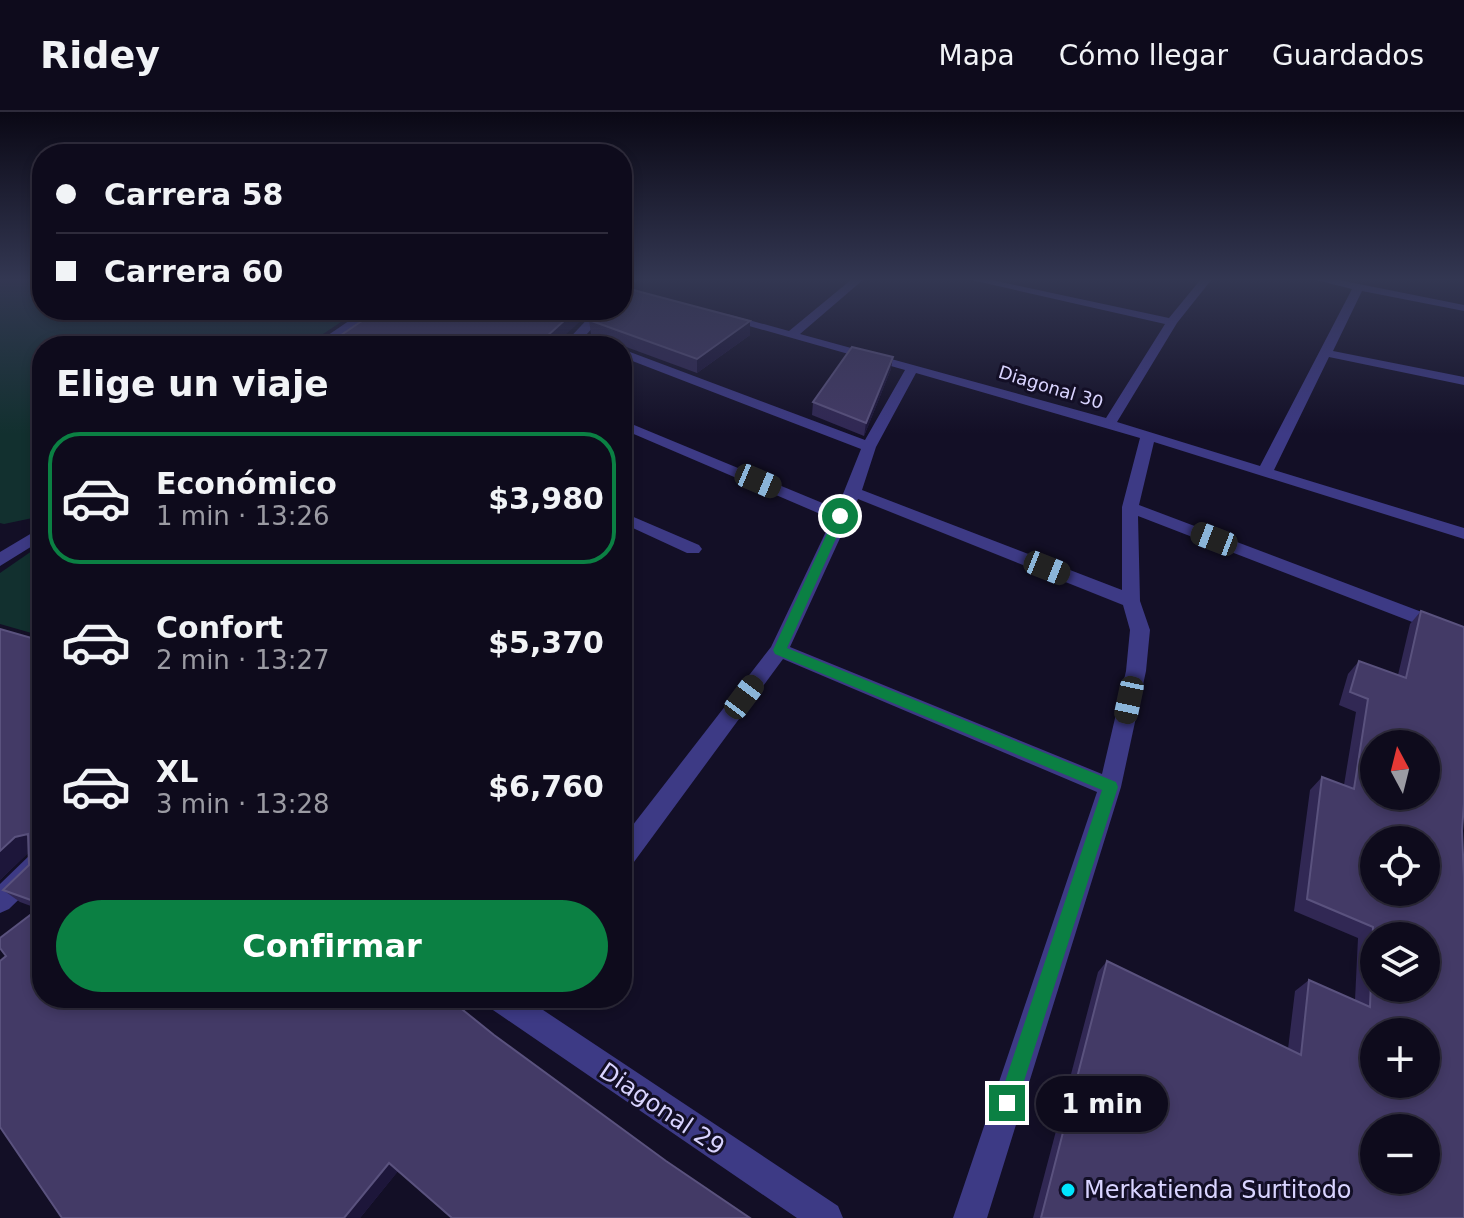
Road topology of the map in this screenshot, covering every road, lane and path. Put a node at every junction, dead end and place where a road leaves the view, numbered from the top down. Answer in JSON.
{"nodes":[{"id":1,"x":774,"y":331,"type":"edge"},
{"id":2,"x":796,"y":331,"type":"edge"},
{"id":3,"x":1167,"y":331,"type":"edge"},
{"id":4,"x":1337,"y":331,"type":"edge"},
{"id":5,"x":791,"y":335,"type":"junction"},
{"id":6,"x":1326,"y":353,"type":"junction"},
{"id":7,"x":632,"y":357,"type":"edge"},
{"id":8,"x":913,"y":367,"type":"junction"},
{"id":9,"x":1464,"y":381,"type":"edge"},
{"id":10,"x":1109,"y":424,"type":"junction"},
{"id":11,"x":632,"y":428,"type":"edge"},
{"id":12,"x":1148,"y":436,"type":"junction"},
{"id":13,"x":869,"y":447,"type":"junction"},
{"id":14,"x":1265,"y":472,"type":"junction"},
{"id":15,"x":853,"y":492,"type":"junction"},
{"id":16,"x":1130,"y":507,"type":"junction"},
{"id":17,"x":840,"y":516,"type":"junction"},
{"id":18,"x":632,"y":522,"type":"edge"},
{"id":19,"x":1464,"y":534,"type":"edge"},
{"id":20,"x":32,"y":538,"type":"edge"},
{"id":21,"x":0,"y":540,"type":"edge"},
{"id":22,"x":22,"y":545,"type":"junction"},
{"id":23,"x":693,"y":549,"type":"dead end"},
{"id":24,"x":0,"y":560,"type":"edge"},
{"id":25,"x":1131,"y":601,"type":"junction"},
{"id":26,"x":1464,"y":635,"type":"edge"},
{"id":27,"x":779,"y":650,"type":"junction"},
{"id":28,"x":1110,"y":787,"type":"junction"},
{"id":29,"x":632,"y":845,"type":"edge"},
{"id":30,"x":32,"y":870,"type":"edge"},
{"id":31,"x":0,"y":901,"type":"edge"},
{"id":32,"x":518,"y":1008,"type":"edge"},
{"id":33,"x":826,"y":1218,"type":"edge"},
{"id":34,"x":970,"y":1218,"type":"edge"}],
"edges":[{"from":1,"to":5,"type":"street","name":"Diagonal 30"},
{"from":2,"to":5,"type":"street"},
{"from":3,"to":10,"type":"street"},
{"from":4,"to":6,"type":"street"},
{"from":5,"to":8,"type":"street","name":"Diagonal 30"},
{"from":6,"to":9,"type":"street"},
{"from":6,"to":14,"type":"street"},
{"from":7,"to":13,"type":"street"},
{"from":8,"to":10,"type":"street","name":"Diagonal 30"},
{"from":8,"to":13,"type":"street"},
{"from":10,"to":12,"type":"street","name":"Diagonal 30"},
{"from":11,"to":17,"type":"street"},
{"from":12,"to":14,"type":"street","name":"Diagonal 30"},
{"from":12,"to":16,"type":"street"},
{"from":13,"to":15,"type":"street"},
{"from":14,"to":19,"type":"street","name":"Diagonal 30"},
{"from":15,"to":17,"type":"street"},
{"from":15,"to":25,"type":"street"},
{"from":16,"to":25,"type":"street"},
{"from":16,"to":26,"type":"street"},
{"from":17,"to":27,"type":"street"},
{"from":18,"to":23,"type":"street"},
{"from":20,"to":22,"type":"street"},
{"from":21,"to":22,"type":"street"},
{"from":22,"to":24,"type":"street"},
{"from":25,"to":28,"type":"street"},
{"from":27,"to":28,"type":"street"},
{"from":27,"to":29,"type":"street"},
{"from":28,"to":34,"type":"street"},
{"from":30,"to":31,"type":"street"},
{"from":32,"to":33,"type":"street","name":"Diagonal 29"}]}
